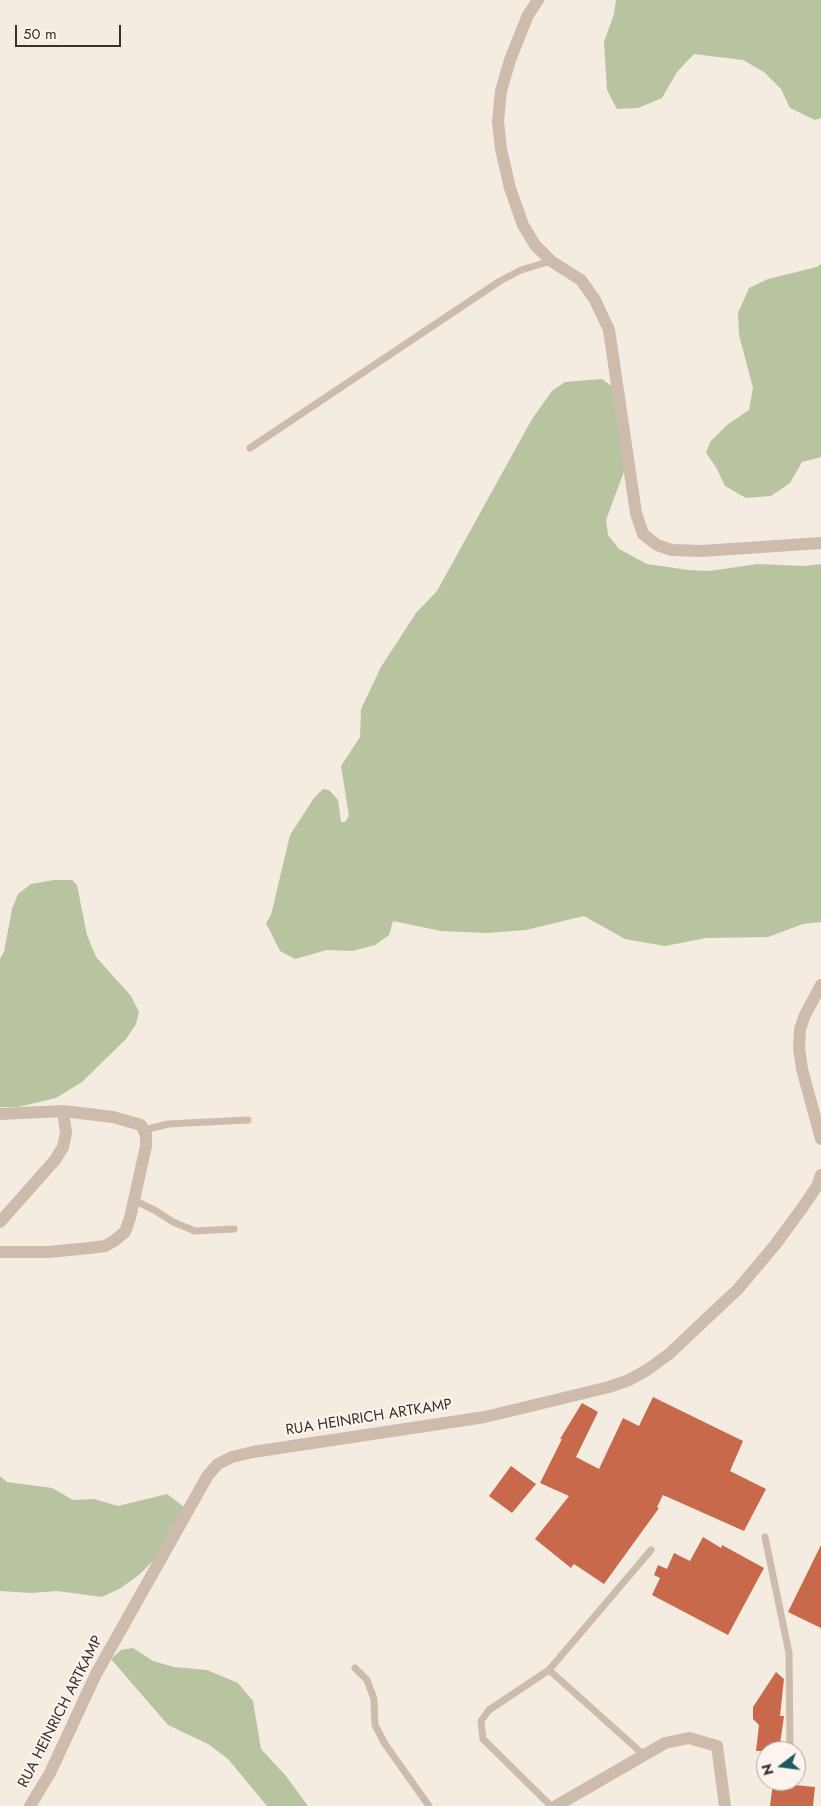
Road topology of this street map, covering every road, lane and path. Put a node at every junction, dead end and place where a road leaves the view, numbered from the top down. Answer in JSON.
{"nodes":[{"id":1,"x":538,"y":0,"type":"edge"},
{"id":2,"x":551,"y":261,"type":"junction"},
{"id":3,"x":250,"y":448,"type":"dead end"},
{"id":4,"x":821,"y":543,"type":"edge"},
{"id":5,"x":821,"y":985,"type":"edge"},
{"id":6,"x":63,"y":1111,"type":"junction"},
{"id":7,"x":0,"y":1114,"type":"edge"},
{"id":8,"x":248,"y":1120,"type":"dead end"},
{"id":9,"x":144,"y":1130,"type":"junction"},
{"id":10,"x":821,"y":1140,"type":"edge"},
{"id":11,"x":821,"y":1175,"type":"edge"},
{"id":12,"x":134,"y":1200,"type":"junction"},
{"id":13,"x":0,"y":1222,"type":"edge"},
{"id":14,"x":234,"y":1229,"type":"dead end"},
{"id":15,"x":0,"y":1252,"type":"edge"},
{"id":16,"x":765,"y":1537,"type":"dead end"},
{"id":17,"x":651,"y":1550,"type":"dead end"},
{"id":18,"x":355,"y":1668,"type":"dead end"},
{"id":19,"x":549,"y":1670,"type":"junction"},
{"id":20,"x":790,"y":1741,"type":"edge"},
{"id":21,"x":644,"y":1755,"type":"junction"},
{"id":22,"x":30,"y":1806,"type":"edge"},
{"id":23,"x":428,"y":1806,"type":"edge"},
{"id":24,"x":551,"y":1806,"type":"edge"},
{"id":25,"x":556,"y":1806,"type":"edge"},
{"id":26,"x":725,"y":1806,"type":"edge"}],
"edges":[{"from":1,"to":2,"type":"street"},
{"from":2,"to":3,"type":"lane"},
{"from":2,"to":4,"type":"street"},
{"from":5,"to":10,"type":"street"},
{"from":6,"to":7,"type":"street"},
{"from":6,"to":9,"type":"street"},
{"from":6,"to":13,"type":"street"},
{"from":8,"to":9,"type":"lane"},
{"from":9,"to":12,"type":"street"},
{"from":11,"to":22,"type":"street","name":"RUA HEINRICH ARTKAMP"},
{"from":12,"to":14,"type":"lane"},
{"from":12,"to":15,"type":"street"},
{"from":16,"to":20,"type":"lane"},
{"from":17,"to":19,"type":"lane"},
{"from":18,"to":23,"type":"lane"},
{"from":19,"to":21,"type":"lane"},
{"from":19,"to":24,"type":"lane"},
{"from":21,"to":25,"type":"street"},
{"from":21,"to":26,"type":"street"}]}
